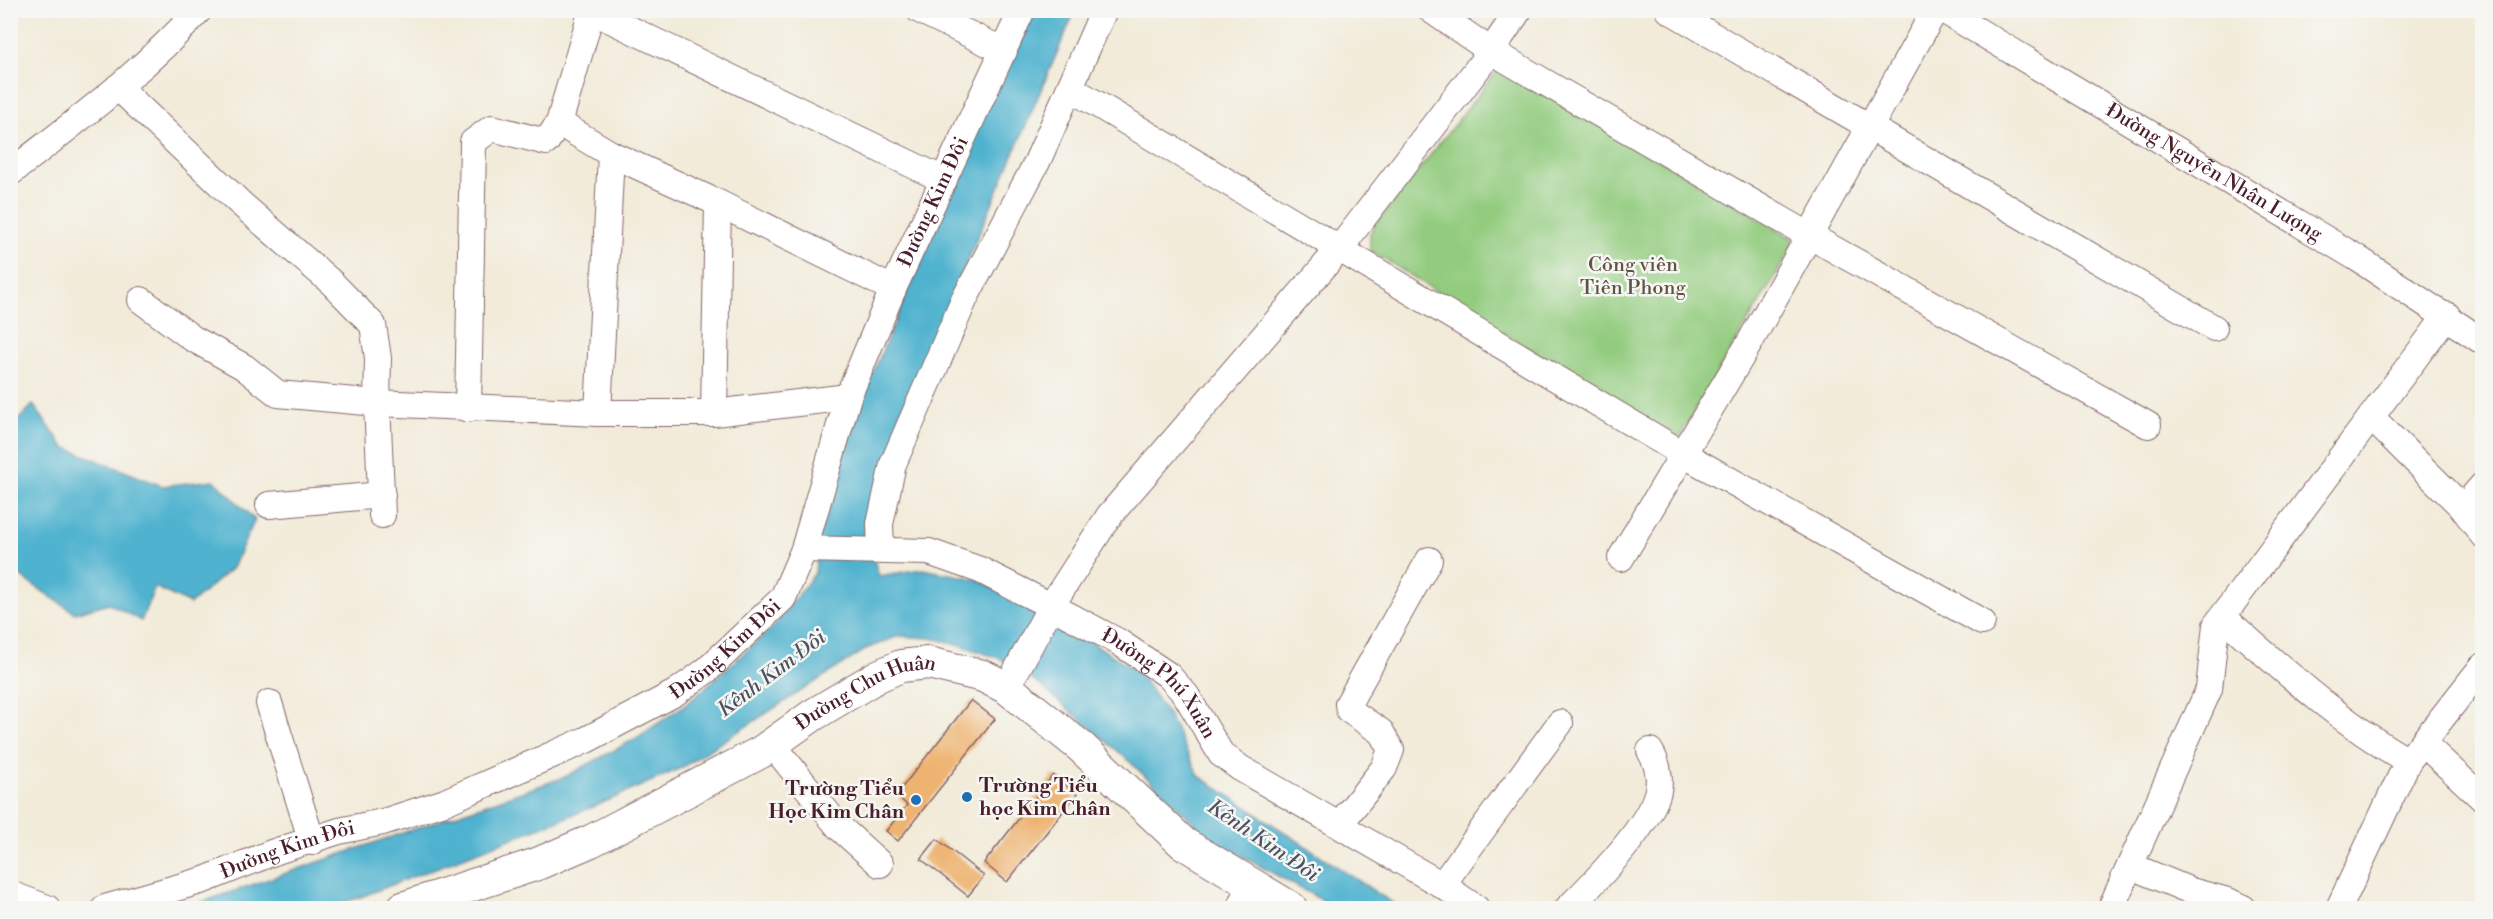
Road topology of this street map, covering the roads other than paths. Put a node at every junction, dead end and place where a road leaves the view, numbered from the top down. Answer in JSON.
{"nodes":[{"id":1,"x":199,"y":10,"type":"edge"},
{"id":2,"x":919,"y":10,"type":"edge"},
{"id":3,"x":1022,"y":10,"type":"edge"},
{"id":4,"x":1104,"y":10,"type":"edge"},
{"id":5,"x":1431,"y":10,"type":"edge"},
{"id":6,"x":1519,"y":10,"type":"edge"},
{"id":7,"x":1669,"y":10,"type":"edge"},
{"id":8,"x":1935,"y":10,"type":"edge"},
{"id":9,"x":1943,"y":10,"type":"edge"},
{"id":10,"x":592,"y":11,"type":"edge"},
{"id":11,"x":1004,"y":51,"type":"junction"},
{"id":12,"x":1491,"y":51,"type":"junction"},
{"id":13,"x":118,"y":87,"type":"junction"},
{"id":14,"x":1070,"y":88,"type":"junction"},
{"id":15,"x":560,"y":123,"type":"junction"},
{"id":16,"x":1870,"y":126,"type":"junction"},
{"id":17,"x":611,"y":154,"type":"junction"},
{"id":18,"x":10,"y":173,"type":"edge"},
{"id":19,"x":944,"y":180,"type":"junction"},
{"id":20,"x":718,"y":203,"type":"junction"},
{"id":21,"x":1810,"y":236,"type":"junction"},
{"id":22,"x":1340,"y":248,"type":"junction"},
{"id":23,"x":893,"y":289,"type":"junction"},
{"id":24,"x":141,"y":300,"type":"dead end"},
{"id":25,"x":2447,"y":315,"type":"junction"},
{"id":26,"x":2214,"y":328,"type":"dead end"},
{"id":27,"x":2478,"y":329,"type":"edge"},
{"id":28,"x":848,"y":398,"type":"junction"},
{"id":29,"x":377,"y":403,"type":"junction"},
{"id":30,"x":468,"y":408,"type":"junction"},
{"id":31,"x":598,"y":413,"type":"junction"},
{"id":32,"x":714,"y":413,"type":"junction"},
{"id":33,"x":2371,"y":417,"type":"junction"},
{"id":34,"x":2148,"y":425,"type":"dead end"},
{"id":35,"x":1683,"y":454,"type":"junction"},
{"id":36,"x":2482,"y":486,"type":"edge"},
{"id":37,"x":269,"y":505,"type":"dead end"},
{"id":38,"x":2463,"y":508,"type":"junction"},
{"id":39,"x":2482,"y":534,"type":"edge"},
{"id":40,"x":811,"y":550,"type":"junction"},
{"id":41,"x":881,"y":550,"type":"junction"},
{"id":42,"x":1621,"y":558,"type":"dead end"},
{"id":43,"x":1429,"y":560,"type":"dead end"},
{"id":44,"x":1051,"y":606,"type":"junction"},
{"id":45,"x":2223,"y":617,"type":"junction"},
{"id":46,"x":1982,"y":622,"type":"dead end"},
{"id":47,"x":2482,"y":667,"type":"edge"},
{"id":48,"x":1007,"y":688,"type":"junction"},
{"id":49,"x":269,"y":703,"type":"dead end"},
{"id":50,"x":1560,"y":723,"type":"dead end"},
{"id":51,"x":772,"y":744,"type":"junction"},
{"id":52,"x":1650,"y":751,"type":"dead end"},
{"id":53,"x":2416,"y":753,"type":"junction"},
{"id":54,"x":2482,"y":798,"type":"edge"},
{"id":55,"x":1340,"y":824,"type":"junction"},
{"id":56,"x":312,"y":842,"type":"junction"},
{"id":57,"x":880,"y":864,"type":"dead end"},
{"id":58,"x":2131,"y":866,"type":"junction"},
{"id":59,"x":1443,"y":885,"type":"junction"},
{"id":60,"x":10,"y":894,"type":"edge"},
{"id":61,"x":1246,"y":897,"type":"edge"},
{"id":62,"x":47,"y":909,"type":"edge"},
{"id":63,"x":105,"y":909,"type":"edge"},
{"id":64,"x":403,"y":909,"type":"edge"},
{"id":65,"x":1291,"y":909,"type":"edge"},
{"id":66,"x":1476,"y":909,"type":"edge"},
{"id":67,"x":1568,"y":909,"type":"edge"},
{"id":68,"x":2111,"y":909,"type":"edge"},
{"id":69,"x":2243,"y":909,"type":"edge"},
{"id":70,"x":2339,"y":909,"type":"edge"}],
"edges":[{"from":1,"to":13,"type":"street"},
{"from":2,"to":11,"type":"street"},
{"from":3,"to":11,"type":"street","name":"Đường Kim Đôi"},
{"from":4,"to":14,"type":"street"},
{"from":5,"to":12,"type":"street"},
{"from":6,"to":12,"type":"street"},
{"from":7,"to":16,"type":"street"},
{"from":8,"to":16,"type":"street"},
{"from":9,"to":25,"type":"street","name":"Đường Nguyễn Nhân Lượng"},
{"from":10,"to":15,"type":"street"},
{"from":10,"to":19,"type":"street"},
{"from":11,"to":19,"type":"street","name":"Đường Kim Đôi"},
{"from":12,"to":21,"type":"street"},
{"from":12,"to":22,"type":"street"},
{"from":13,"to":18,"type":"street"},
{"from":13,"to":29,"type":"street"},
{"from":14,"to":22,"type":"street"},
{"from":14,"to":41,"type":"street"},
{"from":15,"to":17,"type":"street"},
{"from":15,"to":30,"type":"street"},
{"from":16,"to":21,"type":"street"},
{"from":16,"to":26,"type":"street"},
{"from":17,"to":20,"type":"street"},
{"from":17,"to":31,"type":"street"},
{"from":19,"to":23,"type":"street","name":"Đường Kim Đôi"},
{"from":20,"to":23,"type":"street"},
{"from":20,"to":32,"type":"street"},
{"from":21,"to":34,"type":"street"},
{"from":21,"to":35,"type":"street"},
{"from":22,"to":35,"type":"street"},
{"from":22,"to":44,"type":"street"},
{"from":23,"to":28,"type":"street","name":"Đường Kim Đôi"},
{"from":24,"to":29,"type":"street"},
{"from":25,"to":27,"type":"street","name":"Đường Nguyễn Nhân Lượng"},
{"from":25,"to":33,"type":"street"},
{"from":28,"to":32,"type":"street"},
{"from":28,"to":40,"type":"street","name":"Đường Kim Đôi"},
{"from":29,"to":30,"type":"street"},
{"from":29,"to":37,"type":"street"},
{"from":30,"to":31,"type":"street"},
{"from":31,"to":32,"type":"street"},
{"from":33,"to":38,"type":"street"},
{"from":33,"to":45,"type":"street"},
{"from":35,"to":42,"type":"street"},
{"from":35,"to":46,"type":"street"},
{"from":36,"to":38,"type":"street"},
{"from":38,"to":39,"type":"street"},
{"from":40,"to":41,"type":"street","name":"Đường Phú Xuân"},
{"from":40,"to":56,"type":"street","name":"Đường Kim Đôi"},
{"from":41,"to":44,"type":"street","name":"Đường Phú Xuân"},
{"from":43,"to":55,"type":"street"},
{"from":44,"to":48,"type":"street"},
{"from":44,"to":55,"type":"street","name":"Đường Phú Xuân"},
{"from":45,"to":53,"type":"street"},
{"from":45,"to":58,"type":"street"},
{"from":47,"to":53,"type":"street"},
{"from":48,"to":51,"type":"main road","name":"Đường Chu Huân"},
{"from":48,"to":61,"type":"main road","name":"Đường Chu Huân"},
{"from":49,"to":56,"type":"street"},
{"from":50,"to":59,"type":"street"},
{"from":51,"to":57,"type":"street"},
{"from":51,"to":64,"type":"main road","name":"Đường Chu Huân"},
{"from":52,"to":67,"type":"street"},
{"from":53,"to":54,"type":"street"},
{"from":53,"to":70,"type":"street"},
{"from":55,"to":59,"type":"street","name":"Đường Phú Xuân"},
{"from":56,"to":63,"type":"street","name":"Đường Kim Đôi"},
{"from":58,"to":68,"type":"street"},
{"from":58,"to":69,"type":"street"},
{"from":59,"to":66,"type":"street","name":"Đường Phú Xuân"},
{"from":60,"to":62,"type":"street"},
{"from":61,"to":65,"type":"main road","name":"Đường Chu Huân"}]}
